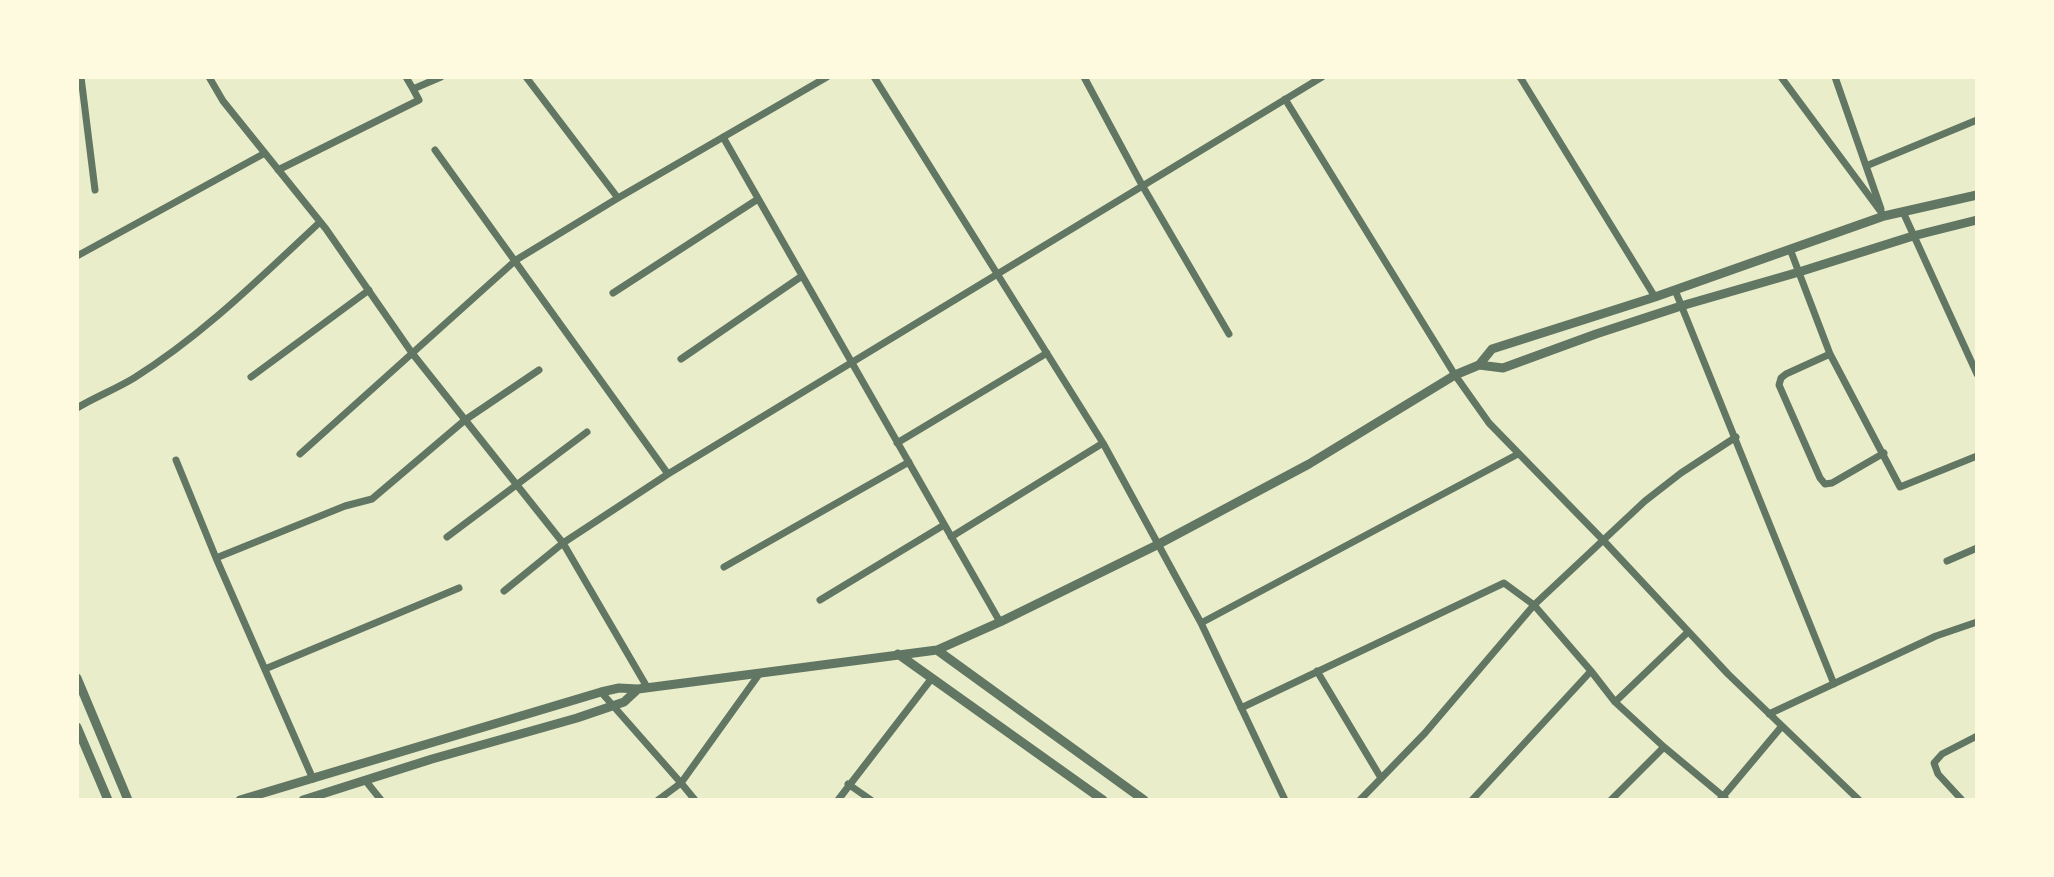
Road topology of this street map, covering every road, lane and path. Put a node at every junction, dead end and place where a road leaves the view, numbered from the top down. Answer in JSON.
{"nodes":[{"id":1,"x":81,"y":77,"type":"edge"},
{"id":2,"x":209,"y":77,"type":"edge"},
{"id":3,"x":406,"y":77,"type":"edge"},
{"id":4,"x":441,"y":77,"type":"edge"},
{"id":5,"x":526,"y":77,"type":"edge"},
{"id":6,"x":827,"y":77,"type":"edge"},
{"id":7,"x":874,"y":77,"type":"edge"},
{"id":8,"x":1084,"y":77,"type":"edge"},
{"id":9,"x":1322,"y":77,"type":"edge"},
{"id":10,"x":1520,"y":77,"type":"edge"},
{"id":11,"x":1781,"y":77,"type":"edge"},
{"id":12,"x":1835,"y":77,"type":"edge"},
{"id":13,"x":413,"y":89,"type":"junction"},
{"id":14,"x":1285,"y":99,"type":"junction"},
{"id":15,"x":1977,"y":120,"type":"edge"},
{"id":16,"x":723,"y":137,"type":"junction"},
{"id":17,"x":435,"y":150,"type":"dead end"},
{"id":18,"x":265,"y":153,"type":"junction"},
{"id":19,"x":1866,"y":166,"type":"junction"},
{"id":20,"x":278,"y":170,"type":"junction"},
{"id":21,"x":1142,"y":185,"type":"junction"},
{"id":22,"x":95,"y":190,"type":"dead end"},
{"id":23,"x":1977,"y":195,"type":"edge"},
{"id":24,"x":618,"y":198,"type":"junction"},
{"id":25,"x":758,"y":199,"type":"junction"},
{"id":26,"x":1903,"y":212,"type":"junction"},
{"id":27,"x":1884,"y":216,"type":"junction"},
{"id":28,"x":1977,"y":220,"type":"edge"},
{"id":29,"x":320,"y":222,"type":"junction"},
{"id":30,"x":1913,"y":236,"type":"junction"},
{"id":31,"x":1790,"y":249,"type":"junction"},
{"id":32,"x":77,"y":256,"type":"edge"},
{"id":33,"x":516,"y":260,"type":"junction"},
{"id":34,"x":1799,"y":272,"type":"junction"},
{"id":35,"x":996,"y":273,"type":"junction"},
{"id":36,"x":802,"y":276,"type":"junction"},
{"id":37,"x":369,"y":290,"type":"junction"},
{"id":38,"x":1675,"y":290,"type":"junction"},
{"id":39,"x":613,"y":293,"type":"dead end"},
{"id":40,"x":1656,"y":296,"type":"junction"},
{"id":41,"x":1681,"y":306,"type":"junction"},
{"id":42,"x":1229,"y":334,"type":"dead end"},
{"id":43,"x":412,"y":353,"type":"junction"},
{"id":44,"x":1047,"y":353,"type":"junction"},
{"id":45,"x":1830,"y":354,"type":"junction"},
{"id":46,"x":681,"y":359,"type":"dead end"},
{"id":47,"x":851,"y":362,"type":"junction"},
{"id":48,"x":1479,"y":365,"type":"junction"},
{"id":49,"x":539,"y":370,"type":"dead end"},
{"id":50,"x":1977,"y":374,"type":"edge"},
{"id":51,"x":1455,"y":376,"type":"junction"},
{"id":52,"x":251,"y":377,"type":"dead end"},
{"id":53,"x":77,"y":408,"type":"edge"},
{"id":54,"x":466,"y":419,"type":"junction"},
{"id":55,"x":587,"y":432,"type":"dead end"},
{"id":56,"x":1736,"y":437,"type":"junction"},
{"id":57,"x":897,"y":443,"type":"junction"},
{"id":58,"x":1103,"y":443,"type":"junction"},
{"id":59,"x":1884,"y":453,"type":"junction"},
{"id":60,"x":300,"y":454,"type":"dead end"},
{"id":61,"x":1518,"y":454,"type":"junction"},
{"id":62,"x":1977,"y":456,"type":"edge"},
{"id":63,"x":176,"y":460,"type":"dead end"},
{"id":64,"x":909,"y":462,"type":"junction"},
{"id":65,"x":668,"y":474,"type":"junction"},
{"id":66,"x":516,"y":484,"type":"junction"},
{"id":67,"x":944,"y":525,"type":"junction"},
{"id":68,"x":447,"y":537,"type":"dead end"},
{"id":69,"x":951,"y":537,"type":"junction"},
{"id":70,"x":1603,"y":540,"type":"junction"},
{"id":71,"x":564,"y":543,"type":"junction"},
{"id":72,"x":1157,"y":545,"type":"junction"},
{"id":73,"x":1977,"y":548,"type":"edge"},
{"id":74,"x":216,"y":558,"type":"junction"},
{"id":75,"x":1947,"y":561,"type":"dead end"},
{"id":76,"x":724,"y":567,"type":"dead end"},
{"id":77,"x":459,"y":588,"type":"dead end"},
{"id":78,"x":504,"y":591,"type":"dead end"},
{"id":79,"x":820,"y":600,"type":"dead end"},
{"id":80,"x":1534,"y":604,"type":"junction"},
{"id":81,"x":1000,"y":622,"type":"junction"},
{"id":82,"x":1977,"y":622,"type":"edge"},
{"id":83,"x":1201,"y":623,"type":"junction"},
{"id":84,"x":1688,"y":632,"type":"junction"},
{"id":85,"x":937,"y":650,"type":"junction"},
{"id":86,"x":898,"y":654,"type":"junction"},
{"id":87,"x":265,"y":669,"type":"junction"},
{"id":88,"x":1317,"y":671,"type":"junction"},
{"id":89,"x":1591,"y":671,"type":"junction"},
{"id":90,"x":761,"y":672,"type":"junction"},
{"id":91,"x":77,"y":678,"type":"edge"},
{"id":92,"x":932,"y":678,"type":"junction"},
{"id":93,"x":1834,"y":684,"type":"junction"},
{"id":94,"x":643,"y":688,"type":"junction"},
{"id":95,"x":601,"y":692,"type":"junction"},
{"id":96,"x":1615,"y":702,"type":"junction"},
{"id":97,"x":613,"y":705,"type":"junction"},
{"id":98,"x":1241,"y":708,"type":"junction"},
{"id":99,"x":1769,"y":714,"type":"junction"},
{"id":100,"x":1782,"y":726,"type":"junction"},
{"id":101,"x":77,"y":727,"type":"edge"},
{"id":102,"x":1977,"y":736,"type":"edge"},
{"id":103,"x":1664,"y":747,"type":"junction"},
{"id":104,"x":1381,"y":778,"type":"junction"},
{"id":105,"x":313,"y":779,"type":"junction"},
{"id":106,"x":365,"y":780,"type":"junction"},
{"id":107,"x":681,"y":783,"type":"junction"},
{"id":108,"x":848,"y":784,"type":"junction"},
{"id":109,"x":1363,"y":799,"type":"edge"},
{"id":110,"x":1724,"y":799,"type":"edge"},
{"id":111,"x":108,"y":800,"type":"edge"},
{"id":112,"x":128,"y":800,"type":"edge"},
{"id":113,"x":240,"y":800,"type":"edge"},
{"id":114,"x":303,"y":800,"type":"edge"},
{"id":115,"x":380,"y":800,"type":"edge"},
{"id":116,"x":658,"y":800,"type":"edge"},
{"id":117,"x":695,"y":800,"type":"edge"},
{"id":118,"x":838,"y":800,"type":"edge"},
{"id":119,"x":871,"y":800,"type":"edge"},
{"id":120,"x":1104,"y":800,"type":"edge"},
{"id":121,"x":1144,"y":800,"type":"edge"},
{"id":122,"x":1285,"y":800,"type":"edge"},
{"id":123,"x":1472,"y":800,"type":"edge"},
{"id":124,"x":1611,"y":800,"type":"edge"},
{"id":125,"x":1859,"y":800,"type":"edge"},
{"id":126,"x":1962,"y":800,"type":"edge"}],
"edges":[{"from":1,"to":22,"type":"street"},
{"from":2,"to":18,"type":"street"},
{"from":3,"to":13,"type":"street"},
{"from":4,"to":13,"type":"street"},
{"from":5,"to":24,"type":"street"},
{"from":6,"to":16,"type":"street"},
{"from":7,"to":35,"type":"street"},
{"from":8,"to":21,"type":"street"},
{"from":9,"to":14,"type":"street"},
{"from":10,"to":40,"type":"street"},
{"from":11,"to":27,"type":"street"},
{"from":12,"to":19,"type":"street"},
{"from":13,"to":20,"type":"street"},
{"from":14,"to":21,"type":"street"},
{"from":14,"to":51,"type":"street"},
{"from":15,"to":19,"type":"street"},
{"from":16,"to":24,"type":"street"},
{"from":16,"to":25,"type":"street"},
{"from":17,"to":33,"type":"street"},
{"from":18,"to":20,"type":"street"},
{"from":18,"to":32,"type":"street"},
{"from":19,"to":27,"type":"street"},
{"from":20,"to":29,"type":"street"},
{"from":21,"to":35,"type":"street"},
{"from":21,"to":42,"type":"street"},
{"from":23,"to":26,"type":"street"},
{"from":24,"to":33,"type":"street"},
{"from":25,"to":36,"type":"street"},
{"from":25,"to":39,"type":"street"},
{"from":26,"to":27,"type":"street"},
{"from":26,"to":30,"type":"street"},
{"from":27,"to":31,"type":"street"},
{"from":28,"to":30,"type":"street"},
{"from":29,"to":37,"type":"street"},
{"from":29,"to":53,"type":"street"},
{"from":30,"to":34,"type":"street"},
{"from":30,"to":50,"type":"street"},
{"from":31,"to":34,"type":"street"},
{"from":31,"to":38,"type":"street"},
{"from":33,"to":43,"type":"street"},
{"from":33,"to":65,"type":"street"},
{"from":34,"to":41,"type":"street"},
{"from":34,"to":45,"type":"street"},
{"from":35,"to":44,"type":"street"},
{"from":35,"to":47,"type":"street"},
{"from":36,"to":46,"type":"street"},
{"from":36,"to":47,"type":"street"},
{"from":37,"to":43,"type":"street"},
{"from":37,"to":52,"type":"street"},
{"from":38,"to":40,"type":"street"},
{"from":38,"to":41,"type":"street"},
{"from":40,"to":48,"type":"street"},
{"from":41,"to":48,"type":"street"},
{"from":41,"to":56,"type":"street"},
{"from":43,"to":54,"type":"street"},
{"from":43,"to":60,"type":"street"},
{"from":44,"to":57,"type":"street"},
{"from":44,"to":58,"type":"street"},
{"from":45,"to":59,"type":"street"},
{"from":45,"to":59,"type":"street"},
{"from":47,"to":57,"type":"street"},
{"from":47,"to":65,"type":"street"},
{"from":48,"to":51,"type":"street"},
{"from":49,"to":54,"type":"street"},
{"from":51,"to":61,"type":"street"},
{"from":51,"to":72,"type":"street"},
{"from":54,"to":66,"type":"street"},
{"from":54,"to":74,"type":"street"},
{"from":55,"to":66,"type":"street"},
{"from":56,"to":70,"type":"street"},
{"from":56,"to":93,"type":"street"},
{"from":57,"to":64,"type":"street"},
{"from":58,"to":69,"type":"street"},
{"from":58,"to":72,"type":"street"},
{"from":59,"to":62,"type":"street"},
{"from":61,"to":70,"type":"street"},
{"from":61,"to":83,"type":"street"},
{"from":63,"to":74,"type":"street"},
{"from":64,"to":67,"type":"street"},
{"from":64,"to":76,"type":"street"},
{"from":65,"to":71,"type":"street"},
{"from":66,"to":68,"type":"street"},
{"from":66,"to":71,"type":"street"},
{"from":67,"to":69,"type":"street"},
{"from":67,"to":79,"type":"street"},
{"from":69,"to":81,"type":"street"},
{"from":70,"to":80,"type":"street"},
{"from":70,"to":84,"type":"street"},
{"from":71,"to":78,"type":"street"},
{"from":71,"to":94,"type":"street"},
{"from":72,"to":81,"type":"street"},
{"from":72,"to":83,"type":"street"},
{"from":73,"to":75,"type":"street"},
{"from":74,"to":87,"type":"street"},
{"from":77,"to":87,"type":"street"},
{"from":80,"to":88,"type":"street"},
{"from":80,"to":89,"type":"street"},
{"from":80,"to":104,"type":"street"},
{"from":81,"to":85,"type":"street"},
{"from":82,"to":93,"type":"street"},
{"from":83,"to":98,"type":"street"},
{"from":84,"to":96,"type":"street"},
{"from":84,"to":99,"type":"street"},
{"from":85,"to":86,"type":"street"},
{"from":85,"to":121,"type":"street"},
{"from":86,"to":90,"type":"street"},
{"from":86,"to":92,"type":"street"},
{"from":87,"to":105,"type":"street"},
{"from":88,"to":98,"type":"street"},
{"from":88,"to":104,"type":"street"},
{"from":89,"to":96,"type":"street"},
{"from":89,"to":123,"type":"street"},
{"from":90,"to":94,"type":"street"},
{"from":90,"to":107,"type":"street"},
{"from":91,"to":112,"type":"street"},
{"from":92,"to":108,"type":"street"},
{"from":92,"to":120,"type":"street"},
{"from":93,"to":99,"type":"street"},
{"from":94,"to":95,"type":"street"},
{"from":94,"to":97,"type":"street"},
{"from":95,"to":97,"type":"street"},
{"from":95,"to":105,"type":"street"},
{"from":96,"to":103,"type":"street"},
{"from":97,"to":106,"type":"street"},
{"from":97,"to":107,"type":"street"},
{"from":98,"to":122,"type":"street"},
{"from":99,"to":100,"type":"street"},
{"from":100,"to":110,"type":"street"},
{"from":100,"to":125,"type":"street"},
{"from":101,"to":111,"type":"street"},
{"from":102,"to":126,"type":"street"},
{"from":103,"to":110,"type":"street"},
{"from":103,"to":124,"type":"street"},
{"from":104,"to":109,"type":"street"},
{"from":105,"to":113,"type":"street"},
{"from":106,"to":114,"type":"street"},
{"from":106,"to":115,"type":"street"},
{"from":107,"to":116,"type":"street"},
{"from":107,"to":117,"type":"street"},
{"from":108,"to":118,"type":"street"},
{"from":108,"to":119,"type":"street"}]}
